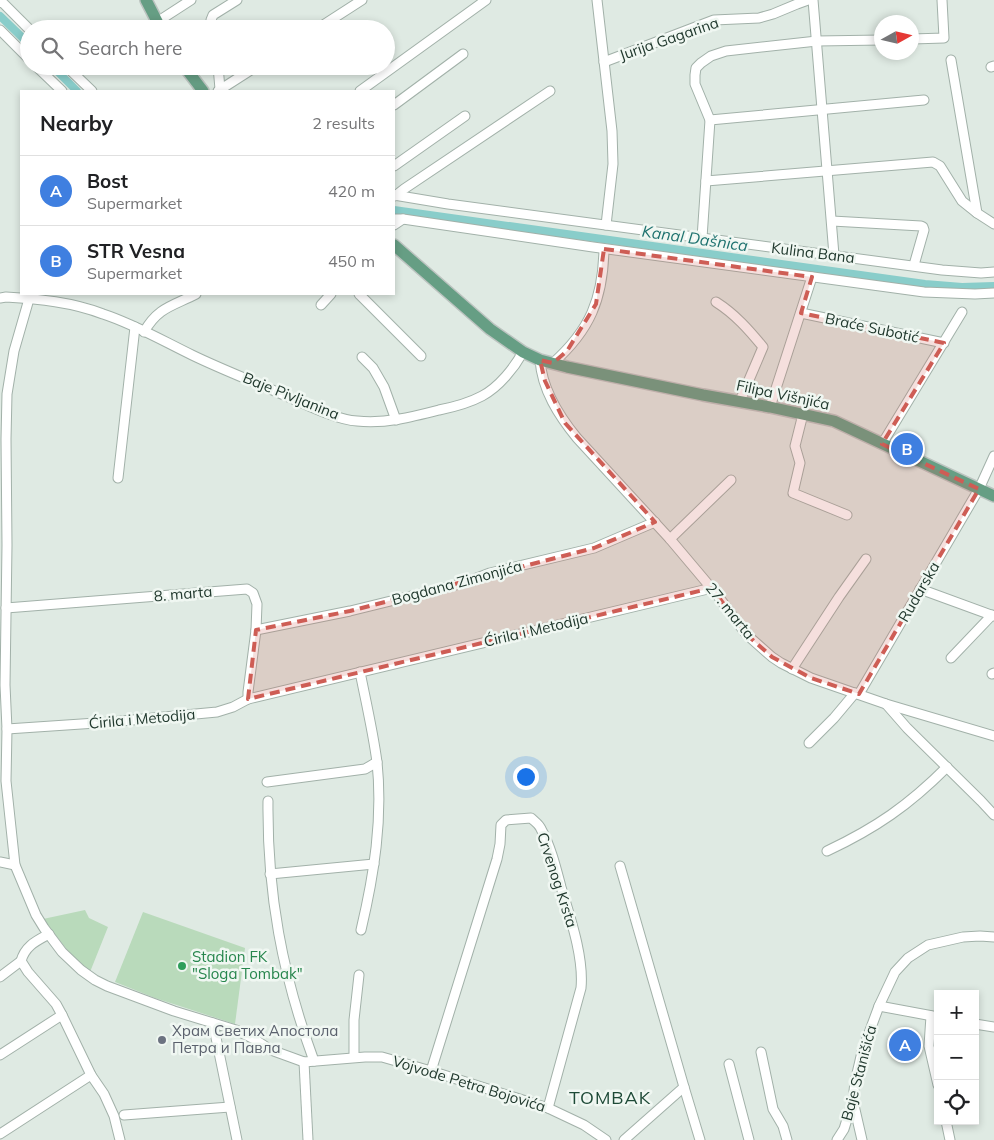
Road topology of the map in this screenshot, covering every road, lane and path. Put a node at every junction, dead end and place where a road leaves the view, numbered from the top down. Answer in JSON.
{"nodes":[{"id":1,"x":0,"y":0,"type":"edge"},
{"id":2,"x":146,"y":0,"type":"edge"},
{"id":3,"x":190,"y":0,"type":"edge"},
{"id":4,"x":237,"y":0,"type":"edge"},
{"id":5,"x":362,"y":0,"type":"edge"},
{"id":6,"x":486,"y":0,"type":"edge"},
{"id":7,"x":597,"y":0,"type":"edge"},
{"id":8,"x":808,"y":0,"type":"edge"},
{"id":9,"x":813,"y":0,"type":"edge"},
{"id":10,"x":942,"y":0,"type":"edge"},
{"id":11,"x":20,"y":20,"type":"edge"},
{"id":12,"x":156,"y":20,"type":"edge"},
{"id":13,"x":165,"y":20,"type":"edge"},
{"id":14,"x":211,"y":20,"type":"edge"},
{"id":15,"x":331,"y":20,"type":"edge"},
{"id":16,"x":0,"y":30,"type":"edge"},
{"id":17,"x":919,"y":39,"type":"edge"},
{"id":18,"x":874,"y":40,"type":"edge"},
{"id":19,"x":817,"y":41,"type":"junction"},
{"id":20,"x":20,"y":50,"type":"edge"},
{"id":21,"x":463,"y":54,"type":"dead end"},
{"id":22,"x":951,"y":60,"type":"dead end"},
{"id":23,"x":604,"y":62,"type":"junction"},
{"id":24,"x":395,"y":66,"type":"edge"},
{"id":25,"x":45,"y":75,"type":"edge"},
{"id":26,"x":75,"y":75,"type":"edge"},
{"id":27,"x":191,"y":75,"type":"edge"},
{"id":28,"x":218,"y":75,"type":"edge"},
{"id":29,"x":243,"y":75,"type":"edge"},
{"id":30,"x":382,"y":75,"type":"edge"},
{"id":31,"x":61,"y":90,"type":"edge"},
{"id":32,"x":91,"y":90,"type":"edge"},
{"id":33,"x":202,"y":90,"type":"edge"},
{"id":34,"x":219,"y":90,"type":"edge"},
{"id":35,"x":361,"y":90,"type":"edge"},
{"id":36,"x":550,"y":91,"type":"dead end"},
{"id":37,"x":924,"y":100,"type":"dead end"},
{"id":38,"x":395,"y":104,"type":"edge"},
{"id":39,"x":823,"y":109,"type":"junction"},
{"id":40,"x":465,"y":116,"type":"dead end"},
{"id":41,"x":710,"y":120,"type":"junction"},
{"id":42,"x":395,"y":165,"type":"edge"},
{"id":43,"x":828,"y":170,"type":"junction"},
{"id":44,"x":706,"y":181,"type":"junction"},
{"id":45,"x":395,"y":195,"type":"edge"},
{"id":46,"x":395,"y":196,"type":"edge"},
{"id":47,"x":977,"y":213,"type":"junction"},
{"id":48,"x":398,"y":219,"type":"edge"},
{"id":49,"x":832,"y":221,"type":"junction"},
{"id":50,"x":994,"y":224,"type":"edge"},
{"id":51,"x":606,"y":225,"type":"junction"},
{"id":52,"x":702,"y":238,"type":"junction"},
{"id":53,"x":395,"y":246,"type":"edge"},
{"id":54,"x":604,"y":249,"type":"junction"},
{"id":55,"x":834,"y":255,"type":"junction"},
{"id":56,"x":914,"y":265,"type":"junction"},
{"id":57,"x":994,"y":272,"type":"edge"},
{"id":58,"x":812,"y":277,"type":"junction"},
{"id":59,"x":994,"y":293,"type":"edge"},
{"id":60,"x":194,"y":295,"type":"edge"},
{"id":61,"x":330,"y":295,"type":"edge"},
{"id":62,"x":360,"y":295,"type":"edge"},
{"id":63,"x":0,"y":298,"type":"edge"},
{"id":64,"x":29,"y":299,"type":"junction"},
{"id":65,"x":716,"y":302,"type":"dead end"},
{"id":66,"x":321,"y":305,"type":"dead end"},
{"id":67,"x":962,"y":312,"type":"dead end"},
{"id":68,"x":800,"y":313,"type":"junction"},
{"id":69,"x":135,"y":327,"type":"junction"},
{"id":70,"x":144,"y":332,"type":"junction"},
{"id":71,"x":944,"y":343,"type":"junction"},
{"id":72,"x":524,"y":352,"type":"junction"},
{"id":73,"x":421,"y":356,"type":"dead end"},
{"id":74,"x":362,"y":357,"type":"dead end"},
{"id":75,"x":540,"y":360,"type":"junction"},
{"id":76,"x":553,"y":363,"type":"junction"},
{"id":77,"x":740,"y":401,"type":"junction"},
{"id":78,"x":770,"y":407,"type":"junction"},
{"id":79,"x":803,"y":414,"type":"junction"},
{"id":80,"x":396,"y":420,"type":"junction"},
{"id":81,"x":882,"y":444,"type":"junction"},
{"id":82,"x":994,"y":456,"type":"edge"},
{"id":83,"x":118,"y":478,"type":"dead end"},
{"id":84,"x":731,"y":480,"type":"dead end"},
{"id":85,"x":978,"y":489,"type":"junction"},
{"id":86,"x":994,"y":496,"type":"edge"},
{"id":87,"x":846,"y":515,"type":"dead end"},
{"id":88,"x":655,"y":522,"type":"junction"},
{"id":89,"x":670,"y":539,"type":"junction"},
{"id":90,"x":866,"y":559,"type":"dead end"},
{"id":91,"x":712,"y":588,"type":"junction"},
{"id":92,"x":920,"y":589,"type":"junction"},
{"id":93,"x":6,"y":608,"type":"junction"},
{"id":94,"x":993,"y":615,"type":"edge"},
{"id":95,"x":256,"y":630,"type":"junction"},
{"id":96,"x":951,"y":658,"type":"dead end"},
{"id":97,"x":792,"y":669,"type":"junction"},
{"id":98,"x":360,"y":672,"type":"junction"},
{"id":99,"x":857,"y":694,"type":"junction"},
{"id":100,"x":248,"y":699,"type":"junction"},
{"id":101,"x":886,"y":704,"type":"junction"},
{"id":102,"x":7,"y":729,"type":"junction"},
{"id":103,"x":994,"y":736,"type":"edge"},
{"id":104,"x":809,"y":743,"type":"dead end"},
{"id":105,"x":377,"y":762,"type":"junction"},
{"id":106,"x":948,"y":767,"type":"junction"},
{"id":107,"x":267,"y":782,"type":"dead end"},
{"id":108,"x":268,"y":800,"type":"dead end"},
{"id":109,"x":994,"y":815,"type":"edge"},
{"id":110,"x":827,"y":851,"type":"dead end"},
{"id":111,"x":0,"y":862,"type":"edge"},
{"id":112,"x":374,"y":864,"type":"junction"},
{"id":113,"x":15,"y":865,"type":"junction"},
{"id":114,"x":620,"y":866,"type":"dead end"},
{"id":115,"x":270,"y":874,"type":"junction"},
{"id":116,"x":361,"y":930,"type":"dead end"},
{"id":117,"x":49,"y":934,"type":"junction"},
{"id":118,"x":994,"y":937,"type":"edge"},
{"id":119,"x":21,"y":961,"type":"junction"},
{"id":120,"x":359,"y":975,"type":"dead end"},
{"id":121,"x":0,"y":977,"type":"edge"},
{"id":122,"x":879,"y":1006,"type":"junction"},
{"id":123,"x":62,"y":1015,"type":"junction"},
{"id":124,"x":934,"y":1016,"type":"edge"},
{"id":125,"x":213,"y":1023,"type":"junction"},
{"id":126,"x":979,"y":1025,"type":"edge"},
{"id":127,"x":994,"y":1027,"type":"edge"},
{"id":128,"x":761,"y":1052,"type":"dead end"},
{"id":129,"x":0,"y":1055,"type":"edge"},
{"id":130,"x":354,"y":1058,"type":"junction"},
{"id":131,"x":309,"y":1061,"type":"junction"},
{"id":132,"x":729,"y":1064,"type":"dead end"},
{"id":133,"x":431,"y":1071,"type":"junction"},
{"id":134,"x":91,"y":1075,"type":"junction"},
{"id":135,"x":937,"y":1080,"type":"edge"},
{"id":136,"x":684,"y":1087,"type":"junction"},
{"id":137,"x":853,"y":1100,"type":"junction"},
{"id":138,"x":230,"y":1107,"type":"junction"},
{"id":139,"x":548,"y":1108,"type":"junction"},
{"id":140,"x":124,"y":1115,"type":"dead end"},
{"id":141,"x":947,"y":1125,"type":"edge"},
{"id":142,"x":0,"y":1134,"type":"edge"},
{"id":143,"x":599,"y":1138,"type":"edge"},
{"id":144,"x":120,"y":1140,"type":"edge"},
{"id":145,"x":237,"y":1140,"type":"edge"},
{"id":146,"x":308,"y":1140,"type":"edge"},
{"id":147,"x":624,"y":1140,"type":"edge"},
{"id":148,"x":700,"y":1140,"type":"edge"},
{"id":149,"x":749,"y":1140,"type":"edge"},
{"id":150,"x":787,"y":1140,"type":"edge"},
{"id":151,"x":837,"y":1140,"type":"edge"},
{"id":152,"x":862,"y":1140,"type":"edge"},
{"id":153,"x":950,"y":1140,"type":"edge"}],
"edges":[{"from":1,"to":11,"type":"street"},
{"from":2,"to":12,"type":"main road"},
{"from":3,"to":13,"type":"street"},
{"from":4,"to":14,"type":"street"},
{"from":5,"to":15,"type":"street"},
{"from":6,"to":24,"type":"street"},
{"from":7,"to":23,"type":"street","name":"Jurija Gagarina"},
{"from":8,"to":23,"type":"street","name":"Jurija Gagarina"},
{"from":9,"to":19,"type":"street"},
{"from":10,"to":17,"type":"street"},
{"from":16,"to":20,"type":"street"},
{"from":18,"to":19,"type":"street"},
{"from":19,"to":39,"type":"street"},
{"from":19,"to":41,"type":"street"},
{"from":21,"to":38,"type":"street"},
{"from":22,"to":47,"type":"street"},
{"from":23,"to":51,"type":"street","name":"Jurija Gagarina"},
{"from":25,"to":31,"type":"street"},
{"from":26,"to":32,"type":"street"},
{"from":27,"to":33,"type":"main road"},
{"from":28,"to":34,"type":"street"},
{"from":29,"to":34,"type":"street"},
{"from":30,"to":35,"type":"street"},
{"from":36,"to":45,"type":"street","name":"Kulina Bana"},
{"from":37,"to":39,"type":"street"},
{"from":39,"to":41,"type":"street"},
{"from":39,"to":43,"type":"street"},
{"from":40,"to":42,"type":"street"},
{"from":41,"to":44,"type":"street"},
{"from":43,"to":44,"type":"street"},
{"from":43,"to":47,"type":"street"},
{"from":43,"to":49,"type":"street"},
{"from":44,"to":52,"type":"street"},
{"from":46,"to":51,"type":"street","name":"Kulina Bana"},
{"from":47,"to":50,"type":"street"},
{"from":48,"to":54,"type":"street"},
{"from":49,"to":55,"type":"street"},
{"from":49,"to":56,"type":"street"},
{"from":51,"to":52,"type":"street","name":"Kulina Bana"},
{"from":52,"to":55,"type":"street","name":"Kulina Bana"},
{"from":53,"to":72,"type":"main road","name":"Filipa Višnjića"},
{"from":54,"to":58,"type":"street"},
{"from":54,"to":76,"type":"street"},
{"from":55,"to":56,"type":"street","name":"Kulina Bana"},
{"from":56,"to":57,"type":"street","name":"Kulina Bana"},
{"from":58,"to":59,"type":"street"},
{"from":58,"to":68,"type":"street"},
{"from":60,"to":70,"type":"street"},
{"from":61,"to":66,"type":"street"},
{"from":62,"to":73,"type":"street"},
{"from":63,"to":64,"type":"street","name":"Baje Pivljanina"},
{"from":64,"to":69,"type":"street","name":"Baje Pivljanina"},
{"from":64,"to":93,"type":"street","name":"Vojvode Petra Bojovića"},
{"from":65,"to":77,"type":"street"},
{"from":67,"to":71,"type":"street","name":"Braće Subotić"},
{"from":68,"to":71,"type":"street","name":"Braće Subotić"},
{"from":68,"to":78,"type":"street"},
{"from":69,"to":70,"type":"street","name":"Baje Pivljanina"},
{"from":69,"to":83,"type":"street"},
{"from":70,"to":80,"type":"street","name":"Baje Pivljanina"},
{"from":71,"to":81,"type":"street","name":"Braće Subotić"},
{"from":72,"to":75,"type":"main road","name":"Filipa Višnjića"},
{"from":72,"to":80,"type":"street","name":"Baje Pivljanina"},
{"from":74,"to":80,"type":"street"},
{"from":75,"to":76,"type":"main road","name":"Filipa Višnjića"},
{"from":75,"to":88,"type":"street","name":"27. marta"},
{"from":76,"to":77,"type":"main road","name":"Filipa Višnjića"},
{"from":77,"to":78,"type":"main road","name":"Filipa Višnjića"},
{"from":78,"to":79,"type":"main road","name":"Filipa Višnjića"},
{"from":79,"to":81,"type":"main road","name":"Filipa Višnjića"},
{"from":79,"to":87,"type":"street"},
{"from":81,"to":85,"type":"main road","name":"Filipa Višnjića"},
{"from":82,"to":85,"type":"street","name":"Rudarska"},
{"from":84,"to":89,"type":"street"},
{"from":85,"to":86,"type":"main road","name":"Filipa Višnjića"},
{"from":85,"to":92,"type":"street","name":"Rudarska"},
{"from":88,"to":89,"type":"street","name":"27. marta"},
{"from":88,"to":95,"type":"street","name":"Bogdana Zimonjića"},
{"from":89,"to":91,"type":"street","name":"27. marta"},
{"from":90,"to":97,"type":"street"},
{"from":91,"to":97,"type":"street","name":"27. marta"},
{"from":91,"to":98,"type":"street","name":"Ćirila i Metodija"},
{"from":92,"to":94,"type":"street"},
{"from":92,"to":99,"type":"street","name":"Rudarska"},
{"from":93,"to":95,"type":"street","name":"8. marta"},
{"from":93,"to":102,"type":"street","name":"Vojvode Petra Bojovića"},
{"from":94,"to":96,"type":"street"},
{"from":95,"to":100,"type":"street","name":"8. marta"},
{"from":97,"to":99,"type":"street","name":"27. marta"},
{"from":98,"to":100,"type":"street","name":"Ćirila i Metodija"},
{"from":98,"to":105,"type":"street"},
{"from":99,"to":101,"type":"street","name":"27. marta"},
{"from":99,"to":104,"type":"street"},
{"from":100,"to":102,"type":"street","name":"Ćirila i Metodija"},
{"from":101,"to":103,"type":"street","name":"27. marta"},
{"from":101,"to":106,"type":"street"},
{"from":102,"to":113,"type":"street","name":"Vojvode Petra Bojovića"},
{"from":105,"to":107,"type":"street"},
{"from":105,"to":112,"type":"street"},
{"from":106,"to":109,"type":"street"},
{"from":106,"to":110,"type":"street"},
{"from":108,"to":115,"type":"street"},
{"from":111,"to":113,"type":"street"},
{"from":112,"to":115,"type":"street"},
{"from":112,"to":116,"type":"street"},
{"from":113,"to":117,"type":"street","name":"Vojvode Petra Bojovića"},
{"from":114,"to":136,"type":"street"},
{"from":115,"to":131,"type":"street"},
{"from":117,"to":119,"type":"street"},
{"from":117,"to":125,"type":"street","name":"Vojvode Petra Bojovića"},
{"from":118,"to":122,"type":"street","name":"Baje Stanišića"},
{"from":119,"to":121,"type":"street"},
{"from":119,"to":123,"type":"street"},
{"from":120,"to":130,"type":"street"},
{"from":122,"to":124,"type":"street","name":"Baje Stanišića"},
{"from":122,"to":137,"type":"street","name":"Baje Stanišića"},
{"from":123,"to":129,"type":"street"},
{"from":123,"to":134,"type":"street"},
{"from":124,"to":135,"type":"street"},
{"from":125,"to":131,"type":"street","name":"Vojvode Petra Bojovića"},
{"from":125,"to":138,"type":"street"},
{"from":126,"to":127,"type":"street"},
{"from":128,"to":150,"type":"street"},
{"from":130,"to":131,"type":"street","name":"Vojvode Petra Bojovića"},
{"from":130,"to":133,"type":"street","name":"Vojvode Petra Bojovića"},
{"from":131,"to":146,"type":"street"},
{"from":132,"to":149,"type":"street"},
{"from":133,"to":139,"type":"street","name":"Vojvode Petra Bojovića"},
{"from":133,"to":139,"type":"street","name":"Crvenog Krsta"},
{"from":134,"to":142,"type":"street"},
{"from":134,"to":144,"type":"street"},
{"from":136,"to":147,"type":"street"},
{"from":136,"to":148,"type":"street"},
{"from":137,"to":151,"type":"street","name":"Baje Stanišića"},
{"from":137,"to":152,"type":"street"},
{"from":138,"to":140,"type":"street"},
{"from":138,"to":145,"type":"street"},
{"from":139,"to":143,"type":"street","name":"Vojvode Petra Bojovića"},
{"from":141,"to":153,"type":"street"}]}
